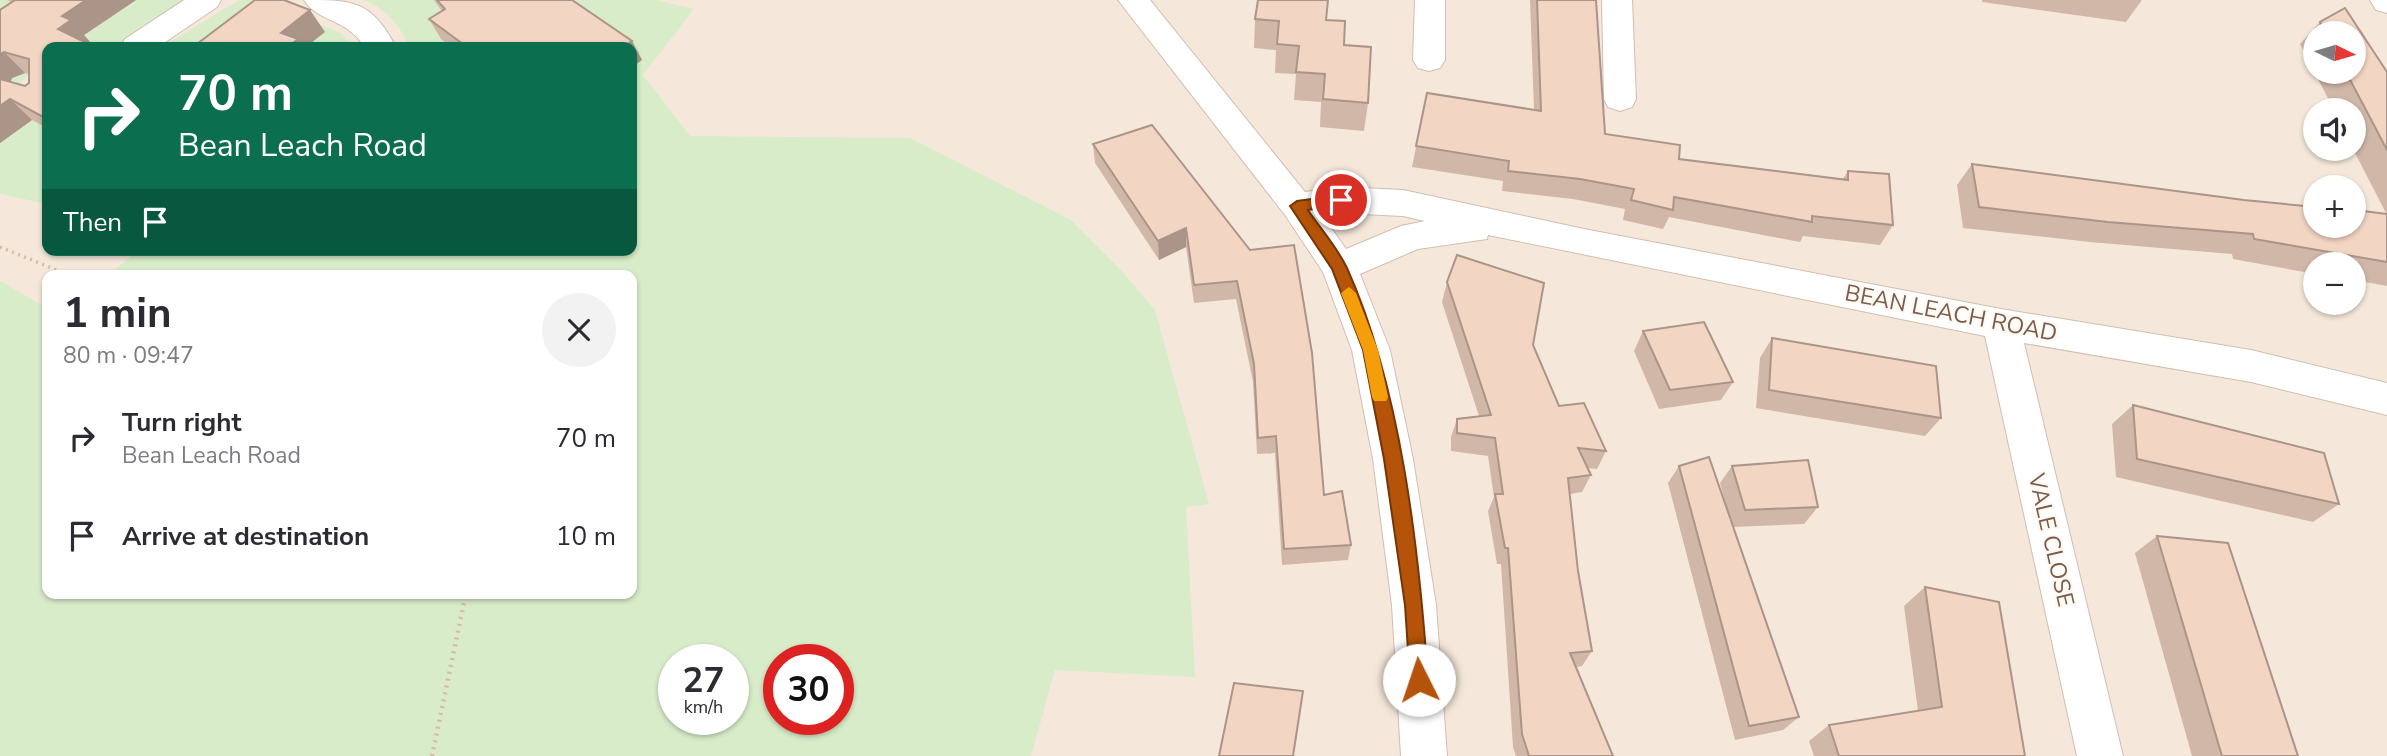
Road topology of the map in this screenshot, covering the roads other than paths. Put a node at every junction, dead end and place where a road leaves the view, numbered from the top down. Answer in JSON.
{"nodes":[{"id":1,"x":206,"y":0,"type":"edge"},
{"id":2,"x":319,"y":0,"type":"edge"},
{"id":3,"x":1133,"y":0,"type":"edge"},
{"id":4,"x":1430,"y":0,"type":"edge"},
{"id":5,"x":1617,"y":0,"type":"edge"},
{"id":6,"x":143,"y":42,"type":"edge"},
{"id":7,"x":378,"y":42,"type":"edge"},
{"id":8,"x":1429,"y":60,"type":"dead end"},
{"id":9,"x":1620,"y":99,"type":"dead end"},
{"id":10,"x":1297,"y":206,"type":"junction"},
{"id":11,"x":1515,"y":228,"type":"junction"},
{"id":12,"x":1339,"y":267,"type":"junction"},
{"id":13,"x":2001,"y":324,"type":"junction"},
{"id":14,"x":2387,"y":399,"type":"edge"},
{"id":15,"x":1424,"y":756,"type":"edge"},
{"id":16,"x":2100,"y":756,"type":"edge"}],
"edges":[{"from":1,"to":6,"type":"street"},
{"from":2,"to":7,"type":"street"},
{"from":3,"to":10,"type":"street"},
{"from":4,"to":8,"type":"street"},
{"from":5,"to":9,"type":"street"},
{"from":10,"to":11,"type":"street","name":"BEAN LEACH ROAD"},
{"from":10,"to":12,"type":"street"},
{"from":11,"to":12,"type":"street","name":"BEAN LEACH ROAD"},
{"from":11,"to":13,"type":"street","name":"BEAN LEACH ROAD"},
{"from":12,"to":15,"type":"street"},
{"from":13,"to":14,"type":"street","name":"BEAN LEACH ROAD"},
{"from":13,"to":16,"type":"street","name":"VALE CLOSE"}]}
